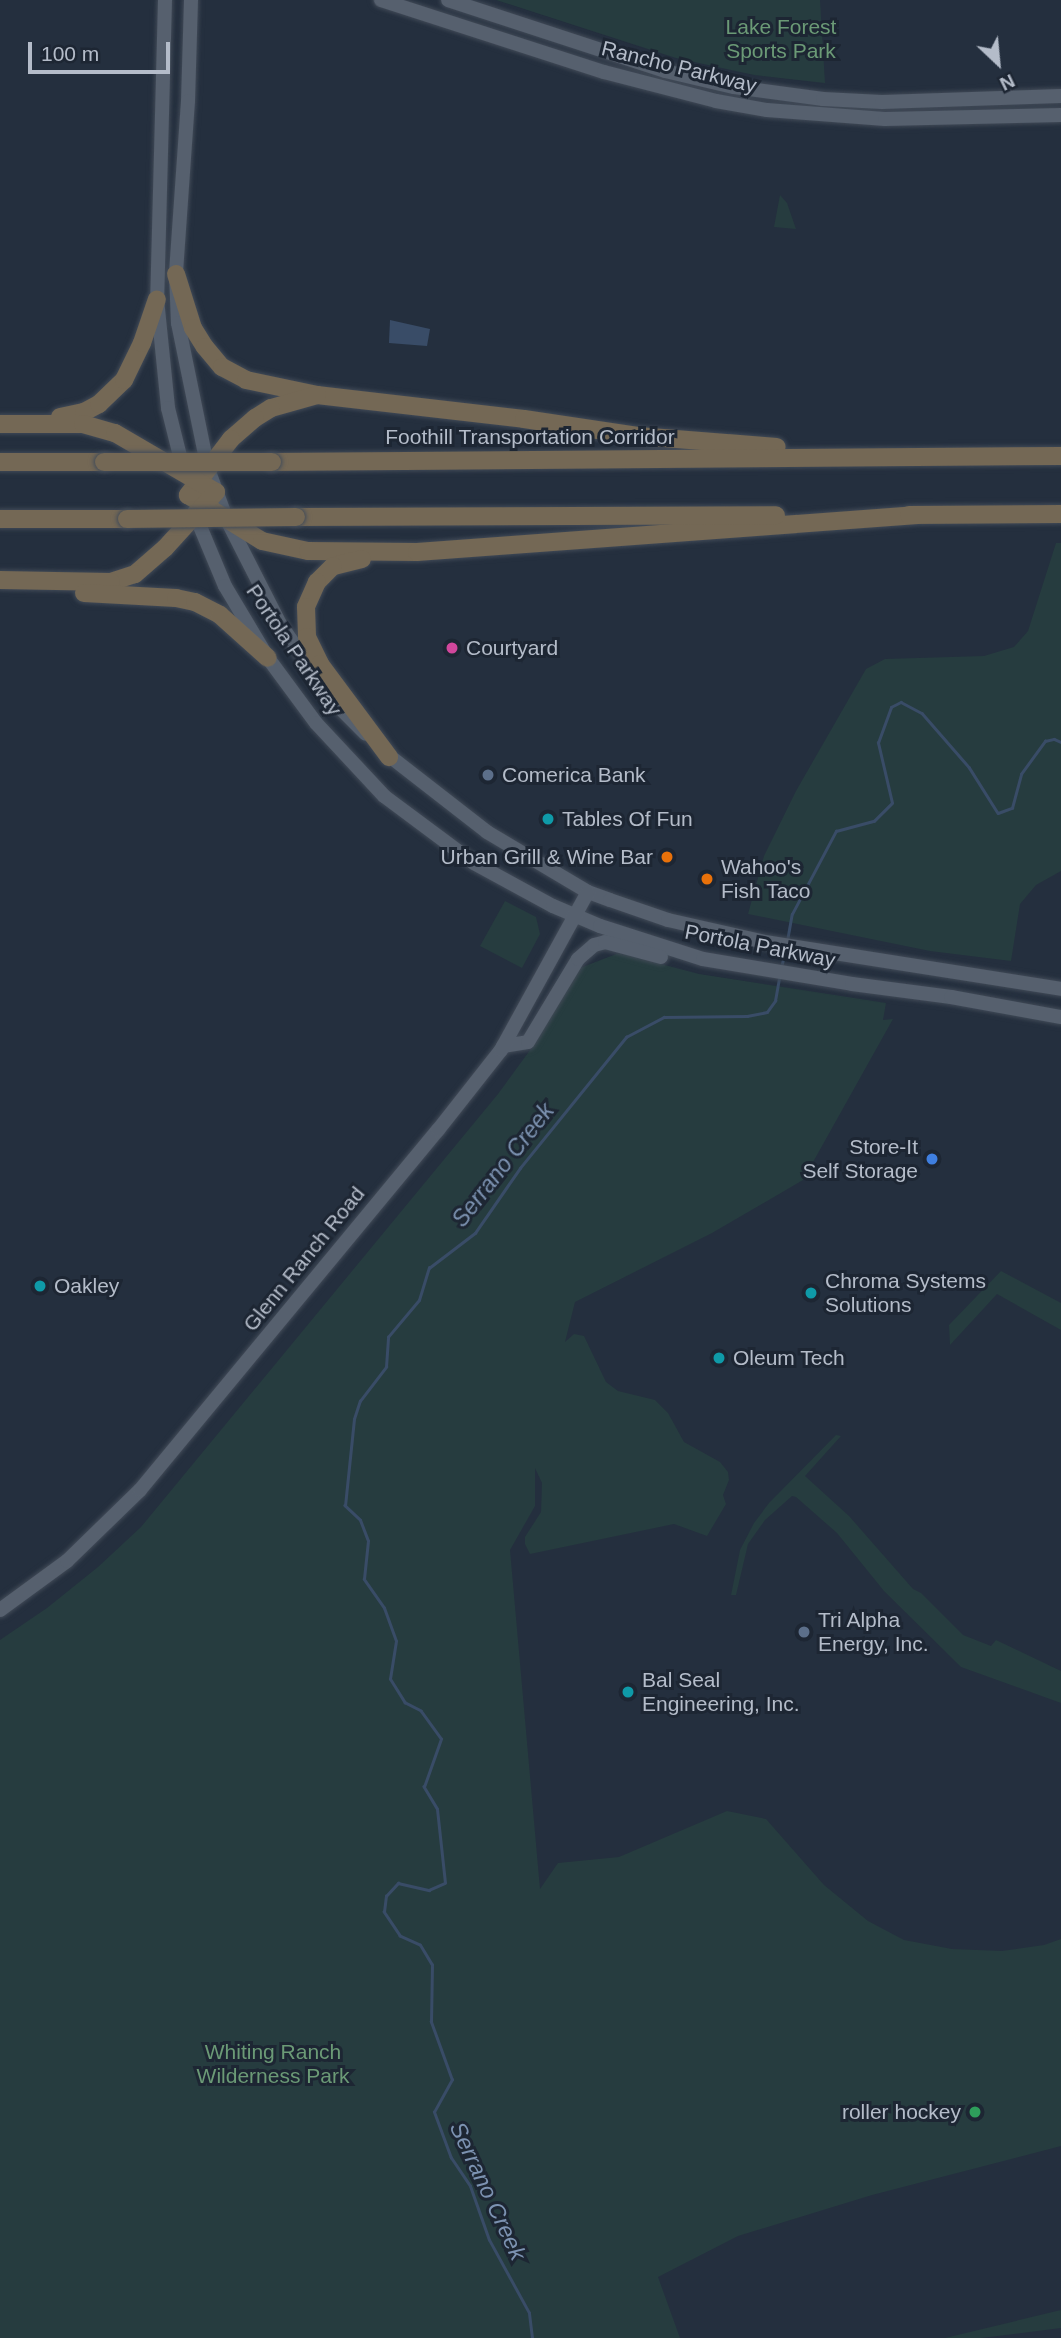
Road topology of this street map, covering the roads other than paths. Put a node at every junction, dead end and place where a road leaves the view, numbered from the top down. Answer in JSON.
{"nodes":[{"id":1,"x":165,"y":0,"type":"edge"},
{"id":2,"x":191,"y":0,"type":"edge"},
{"id":3,"x":381,"y":0,"type":"edge"},
{"id":4,"x":448,"y":0,"type":"edge"},
{"id":5,"x":1061,"y":96,"type":"edge"},
{"id":6,"x":1061,"y":114,"type":"edge"},
{"id":7,"x":176,"y":274,"type":"junction"},
{"id":8,"x":157,"y":299,"type":"junction"},
{"id":9,"x":317,"y":396,"type":"junction"},
{"id":10,"x":36,"y":422,"type":"junction"},
{"id":11,"x":0,"y":424,"type":"edge"},
{"id":12,"x":1061,"y":456,"type":"edge"},
{"id":13,"x":832,"y":457,"type":"junction"},
{"id":14,"x":0,"y":462,"type":"edge"},
{"id":15,"x":195,"y":480,"type":"junction"},
{"id":16,"x":216,"y":492,"type":"junction"},
{"id":17,"x":200,"y":512,"type":"junction"},
{"id":18,"x":1061,"y":514,"type":"edge"},
{"id":19,"x":918,"y":515,"type":"junction"},
{"id":20,"x":0,"y":519,"type":"edge"},
{"id":21,"x":227,"y":520,"type":"junction"},
{"id":22,"x":417,"y":552,"type":"junction"},
{"id":23,"x":0,"y":580,"type":"edge"},
{"id":24,"x":0,"y":588,"type":"edge"},
{"id":25,"x":268,"y":657,"type":"junction"},
{"id":26,"x":389,"y":757,"type":"junction"},
{"id":27,"x":588,"y":892,"type":"junction"},
{"id":28,"x":577,"y":915,"type":"junction"},
{"id":29,"x":703,"y":959,"type":"junction"},
{"id":30,"x":1061,"y":989,"type":"edge"},
{"id":31,"x":1061,"y":1017,"type":"edge"},
{"id":32,"x":503,"y":1046,"type":"junction"},
{"id":33,"x":0,"y":1610,"type":"edge"}],
"edges":[{"from":1,"to":8,"type":"main road"},
{"from":2,"to":7,"type":"main road"},
{"from":3,"to":6,"type":"main road","name":"Rancho Parkway"},
{"from":4,"to":5,"type":"main road","name":"Rancho Parkway"},
{"from":7,"to":9,"type":"highway"},
{"from":7,"to":15,"type":"main road"},
{"from":8,"to":10,"type":"highway"},
{"from":8,"to":15,"type":"main road"},
{"from":9,"to":13,"type":"highway"},
{"from":9,"to":15,"type":"highway"},
{"from":10,"to":11,"type":"highway"},
{"from":10,"to":15,"type":"highway"},
{"from":12,"to":13,"type":"highway","name":"Foothill Transportation Corridor"},
{"from":13,"to":14,"type":"highway","name":"Foothill Transportation Corridor","bridge":true},
{"from":15,"to":16,"type":"highway"},
{"from":15,"to":17,"type":"highway"},
{"from":16,"to":17,"type":"highway"},
{"from":16,"to":21,"type":"main road","name":"Portola Parkway"},
{"from":17,"to":21,"type":"highway"},
{"from":17,"to":23,"type":"highway"},
{"from":17,"to":25,"type":"main road","name":"Portola Parkway"},
{"from":18,"to":19,"type":"highway"},
{"from":19,"to":20,"type":"highway","bridge":true},
{"from":19,"to":22,"type":"highway"},
{"from":21,"to":22,"type":"highway"},
{"from":21,"to":26,"type":"main road","name":"Portola Parkway"},
{"from":22,"to":26,"type":"highway"},
{"from":24,"to":25,"type":"highway"},
{"from":25,"to":28,"type":"main road","name":"Portola Parkway"},
{"from":26,"to":27,"type":"main road","name":"Portola Parkway"},
{"from":27,"to":28,"type":"main road","name":"Glenn Ranch Road"},
{"from":27,"to":30,"type":"main road","name":"Portola Parkway"},
{"from":28,"to":29,"type":"main road","name":"Portola Parkway"},
{"from":28,"to":32,"type":"main road","name":"Glenn Ranch Road"},
{"from":29,"to":31,"type":"main road","name":"Portola Parkway"},
{"from":29,"to":32,"type":"main road"},
{"from":32,"to":33,"type":"main road","name":"Glenn Ranch Road"}]}
